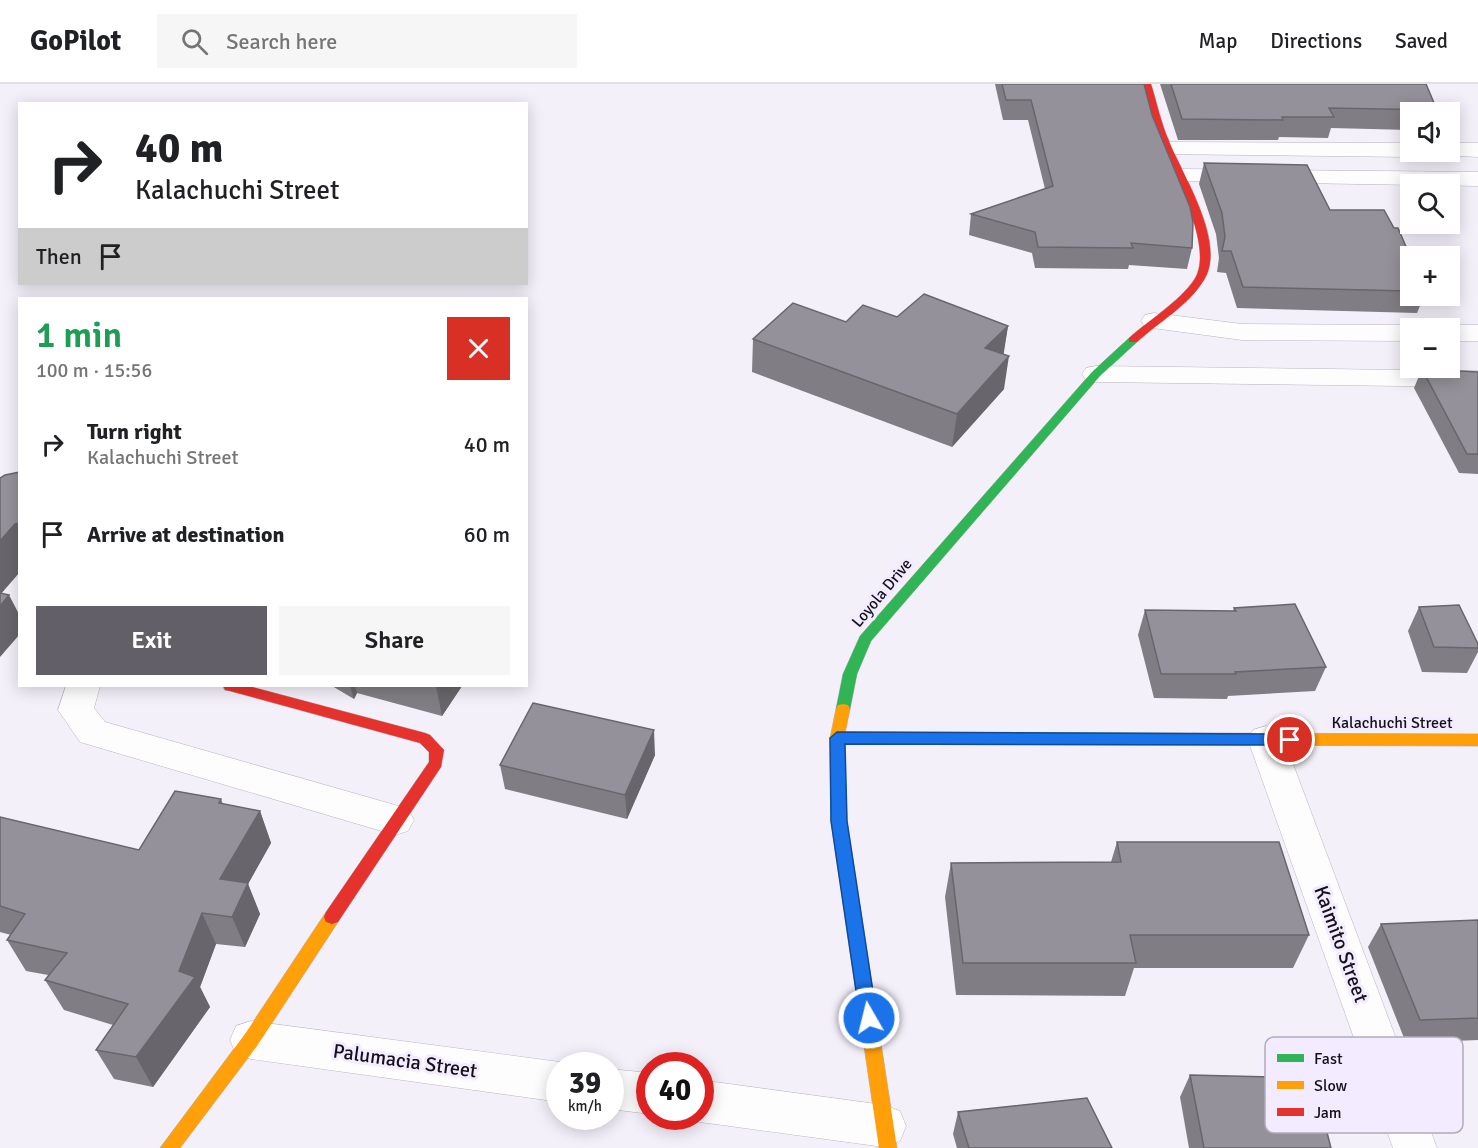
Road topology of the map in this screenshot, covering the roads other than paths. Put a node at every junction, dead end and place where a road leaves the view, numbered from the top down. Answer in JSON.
{"nodes":[{"id":1,"x":1147,"y":84,"type":"edge"},
{"id":2,"x":1167,"y":149,"type":"junction"},
{"id":3,"x":1400,"y":150,"type":"edge"},
{"id":4,"x":1460,"y":150,"type":"edge"},
{"id":5,"x":1478,"y":150,"type":"edge"},
{"id":6,"x":1182,"y":176,"type":"junction"},
{"id":7,"x":1478,"y":179,"type":"edge"},
{"id":8,"x":1154,"y":321,"type":"junction"},
{"id":9,"x":1400,"y":333,"type":"edge"},
{"id":10,"x":1460,"y":333,"type":"edge"},
{"id":11,"x":1478,"y":333,"type":"edge"},
{"id":12,"x":1096,"y":374,"type":"junction"},
{"id":13,"x":1478,"y":379,"type":"edge"},
{"id":14,"x":83,"y":687,"type":"edge"},
{"id":15,"x":234,"y":687,"type":"edge"},
{"id":16,"x":837,"y":738,"type":"junction"},
{"id":17,"x":1266,"y":740,"type":"junction"},
{"id":18,"x":1478,"y":740,"type":"edge"},
{"id":19,"x":395,"y":820,"type":"junction"},
{"id":20,"x":1374,"y":1037,"type":"edge"},
{"id":21,"x":252,"y":1040,"type":"junction"},
{"id":22,"x":546,"y":1080,"type":"edge"},
{"id":23,"x":714,"y":1104,"type":"edge"},
{"id":24,"x":1410,"y":1133,"type":"edge"},
{"id":25,"x":886,"y":1137,"type":"edge"},
{"id":26,"x":169,"y":1148,"type":"edge"},
{"id":27,"x":1415,"y":1148,"type":"edge"}],
"edges":[{"from":1,"to":2,"type":"street","name":"Loyola Drive"},
{"from":2,"to":3,"type":"street"},
{"from":2,"to":6,"type":"street","name":"Loyola Drive"},
{"from":4,"to":5,"type":"street"},
{"from":6,"to":7,"type":"street"},
{"from":6,"to":8,"type":"street","name":"Loyola Drive"},
{"from":8,"to":9,"type":"street"},
{"from":8,"to":12,"type":"street","name":"Loyola Drive"},
{"from":10,"to":11,"type":"street"},
{"from":12,"to":13,"type":"street"},
{"from":12,"to":16,"type":"street","name":"Loyola Drive"},
{"from":14,"to":19,"type":"street"},
{"from":15,"to":19,"type":"street"},
{"from":16,"to":17,"type":"street","name":"Kalachuchi Street"},
{"from":16,"to":25,"type":"street","name":"Loyola Drive"},
{"from":17,"to":18,"type":"street","name":"Kalachuchi Street"},
{"from":17,"to":20,"type":"street","name":"Kaimito Street"},
{"from":19,"to":21,"type":"street"},
{"from":21,"to":22,"type":"street","name":"Palumacia Street"},
{"from":21,"to":26,"type":"street"},
{"from":23,"to":25,"type":"street"},
{"from":24,"to":27,"type":"street","name":"Kaimito Street"}]}
